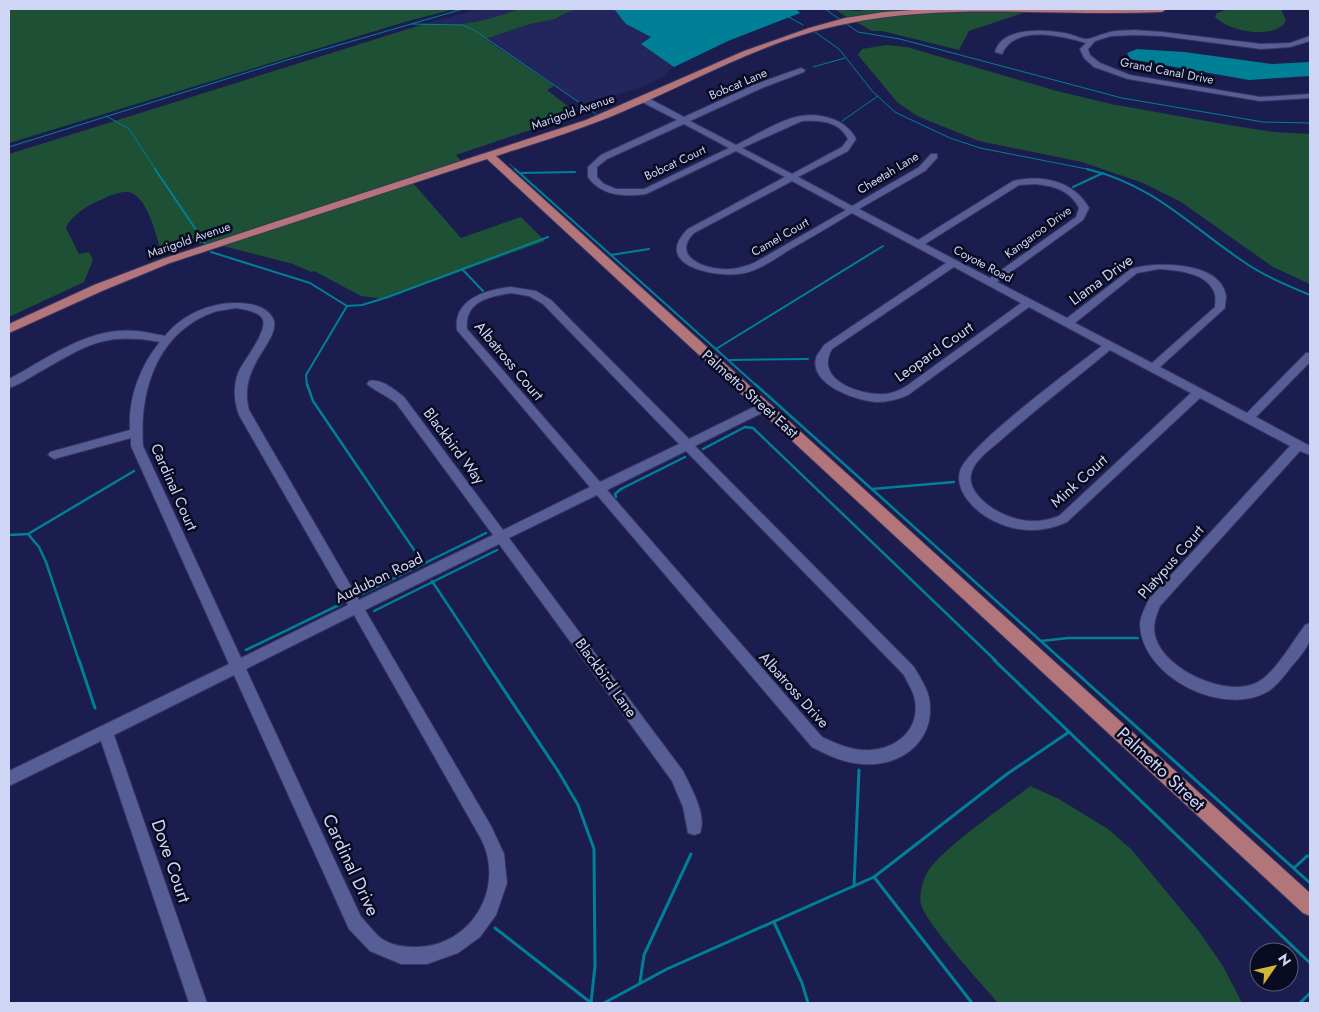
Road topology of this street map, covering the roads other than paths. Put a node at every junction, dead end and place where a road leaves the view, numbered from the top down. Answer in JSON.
{"nodes":[{"id":1,"x":1162,"y":9,"type":"edge"},
{"id":2,"x":1310,"y":38,"type":"edge"},
{"id":3,"x":1088,"y":41,"type":"junction"},
{"id":4,"x":999,"y":52,"type":"dead end"},
{"id":5,"x":801,"y":70,"type":"dead end"},
{"id":6,"x":1310,"y":96,"type":"edge"},
{"id":7,"x":645,"y":100,"type":"junction"},
{"id":8,"x":684,"y":120,"type":"junction"},
{"id":9,"x":735,"y":147,"type":"junction"},
{"id":10,"x":490,"y":155,"type":"junction"},
{"id":11,"x":934,"y":156,"type":"dead end"},
{"id":12,"x":792,"y":177,"type":"junction"},
{"id":13,"x":853,"y":209,"type":"junction"},
{"id":14,"x":918,"y":244,"type":"junction"},
{"id":15,"x":954,"y":263,"type":"junction"},
{"id":16,"x":990,"y":282,"type":"junction"},
{"id":17,"x":1028,"y":302,"type":"junction"},
{"id":18,"x":1068,"y":323,"type":"junction"},
{"id":19,"x":9,"y":329,"type":"edge"},
{"id":20,"x":167,"y":340,"type":"junction"},
{"id":21,"x":1110,"y":345,"type":"junction"},
{"id":22,"x":1310,"y":356,"type":"edge"},
{"id":23,"x":1153,"y":368,"type":"junction"},
{"id":24,"x":9,"y":384,"type":"edge"},
{"id":25,"x":372,"y":384,"type":"dead end"},
{"id":26,"x":1199,"y":392,"type":"junction"},
{"id":27,"x":764,"y":407,"type":"junction"},
{"id":28,"x":1248,"y":418,"type":"junction"},
{"id":29,"x":135,"y":433,"type":"junction"},
{"id":30,"x":687,"y":445,"type":"junction"},
{"id":31,"x":1298,"y":445,"type":"junction"},
{"id":32,"x":1310,"y":452,"type":"edge"},
{"id":33,"x":54,"y":455,"type":"dead end"},
{"id":34,"x":598,"y":489,"type":"junction"},
{"id":35,"x":502,"y":536,"type":"junction"},
{"id":36,"x":356,"y":608,"type":"junction"},
{"id":37,"x":1310,"y":629,"type":"edge"},
{"id":38,"x":1012,"y":632,"type":"joint"},
{"id":39,"x":237,"y":666,"type":"junction"},
{"id":40,"x":105,"y":732,"type":"junction"},
{"id":41,"x":9,"y":779,"type":"edge"},
{"id":42,"x":694,"y":827,"type":"dead end"},
{"id":43,"x":1310,"y":906,"type":"edge"},
{"id":44,"x":198,"y":1003,"type":"edge"}],
"edges":[{"from":1,"to":7,"type":"main road","name":"Marigold Avenue"},
{"from":2,"to":3,"type":"street","name":"Grand Canal Drive"},
{"from":3,"to":4,"type":"street"},
{"from":3,"to":6,"type":"street","name":"Grand Canal Drive"},
{"from":5,"to":8,"type":"street","name":"Bobcat Lane"},
{"from":7,"to":8,"type":"street","name":"Coyote Road"},
{"from":7,"to":10,"type":"main road","name":"Marigold Avenue"},
{"from":8,"to":9,"type":"street","name":"Coyote Road"},
{"from":8,"to":9,"type":"street","name":"Bobcat Court"},
{"from":9,"to":12,"type":"street","name":"Coyote Road"},
{"from":9,"to":12,"type":"street","name":"Camel Court"},
{"from":10,"to":19,"type":"main road","name":"Marigold Avenue"},
{"from":10,"to":27,"type":"main road","name":"Palmetto Street East"},
{"from":11,"to":13,"type":"street","name":"Cheetah Lane"},
{"from":12,"to":13,"type":"street","name":"Coyote Road"},
{"from":12,"to":13,"type":"street","name":"Camel Court"},
{"from":13,"to":14,"type":"street","name":"Coyote Road"},
{"from":14,"to":15,"type":"street","name":"Coyote Road"},
{"from":14,"to":16,"type":"street","name":"Kangaroo Drive"},
{"from":15,"to":16,"type":"street","name":"Coyote Road"},
{"from":15,"to":17,"type":"street","name":"Leopard Court"},
{"from":16,"to":17,"type":"street","name":"Coyote Road"},
{"from":17,"to":18,"type":"street","name":"Coyote Road"},
{"from":18,"to":21,"type":"street","name":"Coyote Road"},
{"from":18,"to":23,"type":"street","name":"Llama Drive"},
{"from":20,"to":24,"type":"street"},
{"from":20,"to":29,"type":"street","name":"Cardinal Court"},
{"from":20,"to":36,"type":"street","name":"Cardinal Court"},
{"from":21,"to":23,"type":"street","name":"Coyote Road"},
{"from":21,"to":26,"type":"street","name":"Mink Court"},
{"from":22,"to":28,"type":"street"},
{"from":23,"to":26,"type":"street","name":"Coyote Road"},
{"from":25,"to":35,"type":"street","name":"Blackbird Way"},
{"from":26,"to":28,"type":"street","name":"Coyote Road"},
{"from":27,"to":30,"type":"street","name":"Audubon Road"},
{"from":27,"to":38,"type":"main road","name":"Palmetto Street East"},
{"from":28,"to":31,"type":"street","name":"Coyote Road"},
{"from":29,"to":33,"type":"street"},
{"from":29,"to":39,"type":"street","name":"Cardinal Court"},
{"from":30,"to":34,"type":"street","name":"Audubon Road"},
{"from":30,"to":34,"type":"street","name":"Albatross Court"},
{"from":30,"to":34,"type":"street","name":"Albatross Drive"},
{"from":31,"to":32,"type":"street","name":"Coyote Road"},
{"from":31,"to":37,"type":"street","name":"Platypus Court"},
{"from":34,"to":35,"type":"street","name":"Audubon Road"},
{"from":35,"to":36,"type":"street","name":"Audubon Road"},
{"from":35,"to":42,"type":"street","name":"Blackbird Lane"},
{"from":36,"to":39,"type":"street","name":"Audubon Road"},
{"from":36,"to":39,"type":"street","name":"Cardinal Drive"},
{"from":38,"to":43,"type":"main road","name":"Palmetto Street"},
{"from":39,"to":40,"type":"street","name":"Audubon Road"},
{"from":40,"to":41,"type":"street","name":"Audubon Road"},
{"from":40,"to":44,"type":"street","name":"Dove Court"}]}
